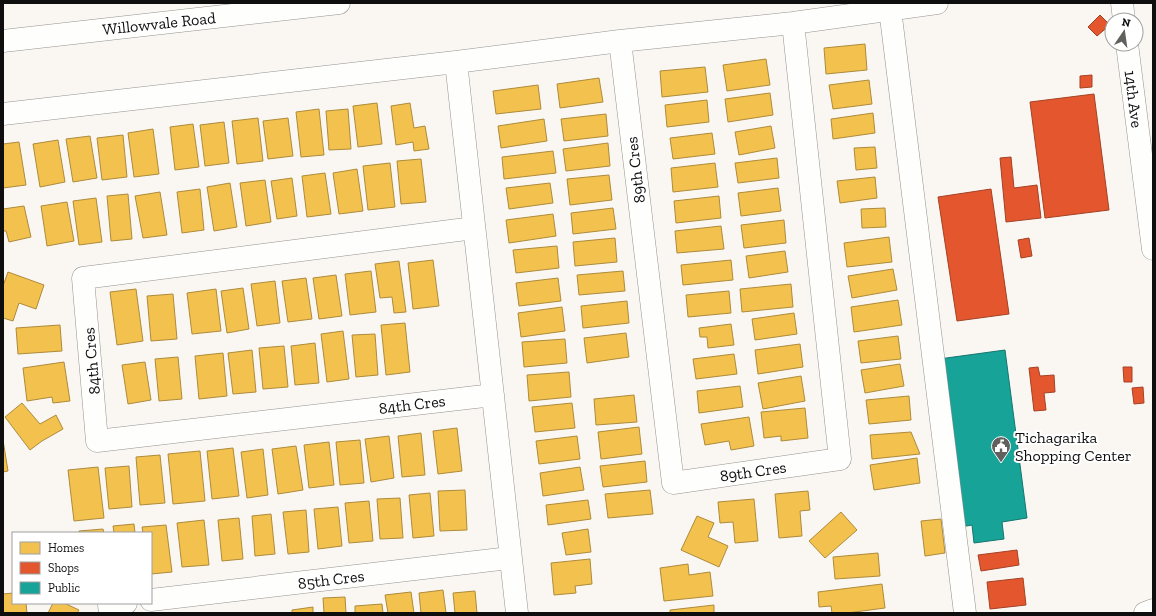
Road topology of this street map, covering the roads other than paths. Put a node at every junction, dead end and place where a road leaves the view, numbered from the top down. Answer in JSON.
{"nodes":[{"id":1,"x":338,"y":3,"type":"edge"},
{"id":2,"x":937,"y":3,"type":"edge"},
{"id":3,"x":890,"y":9,"type":"junction"},
{"id":4,"x":793,"y":23,"type":"junction"},
{"id":5,"x":3,"y":41,"type":"edge"},
{"id":6,"x":620,"y":41,"type":"junction"},
{"id":7,"x":1128,"y":52,"type":"edge"},
{"id":8,"x":456,"y":62,"type":"junction"},
{"id":9,"x":3,"y":114,"type":"edge"},
{"id":10,"x":474,"y":228,"type":"junction"},
{"id":11,"x":1153,"y":249,"type":"edge"},
{"id":12,"x":492,"y":395,"type":"junction"},
{"id":13,"x":510,"y":558,"type":"junction"},
{"id":14,"x":152,"y":600,"type":"edge"},
{"id":15,"x":118,"y":604,"type":"edge"},
{"id":16,"x":1153,"y":610,"type":"edge"},
{"id":17,"x":110,"y":613,"type":"edge"},
{"id":18,"x":516,"y":613,"type":"edge"},
{"id":19,"x":965,"y":613,"type":"edge"},
{"id":20,"x":1145,"y":613,"type":"edge"}],
"edges":[{"from":1,"to":5,"type":"street","name":"Willowvale Road"},
{"from":2,"to":3,"type":"street"},
{"from":3,"to":4,"type":"street"},
{"from":3,"to":19,"type":"street"},
{"from":4,"to":6,"type":"street"},
{"from":4,"to":6,"type":"street","name":"89th Cres"},
{"from":6,"to":8,"type":"street"},
{"from":7,"to":11,"type":"street","name":"14th Ave"},
{"from":8,"to":9,"type":"street"},
{"from":8,"to":10,"type":"street"},
{"from":10,"to":12,"type":"street"},
{"from":10,"to":12,"type":"street","name":"84th Cres"},
{"from":12,"to":13,"type":"street"},
{"from":13,"to":14,"type":"street","name":"85th Cres"},
{"from":13,"to":18,"type":"street"},
{"from":15,"to":17,"type":"street"},
{"from":16,"to":20,"type":"street"}]}
